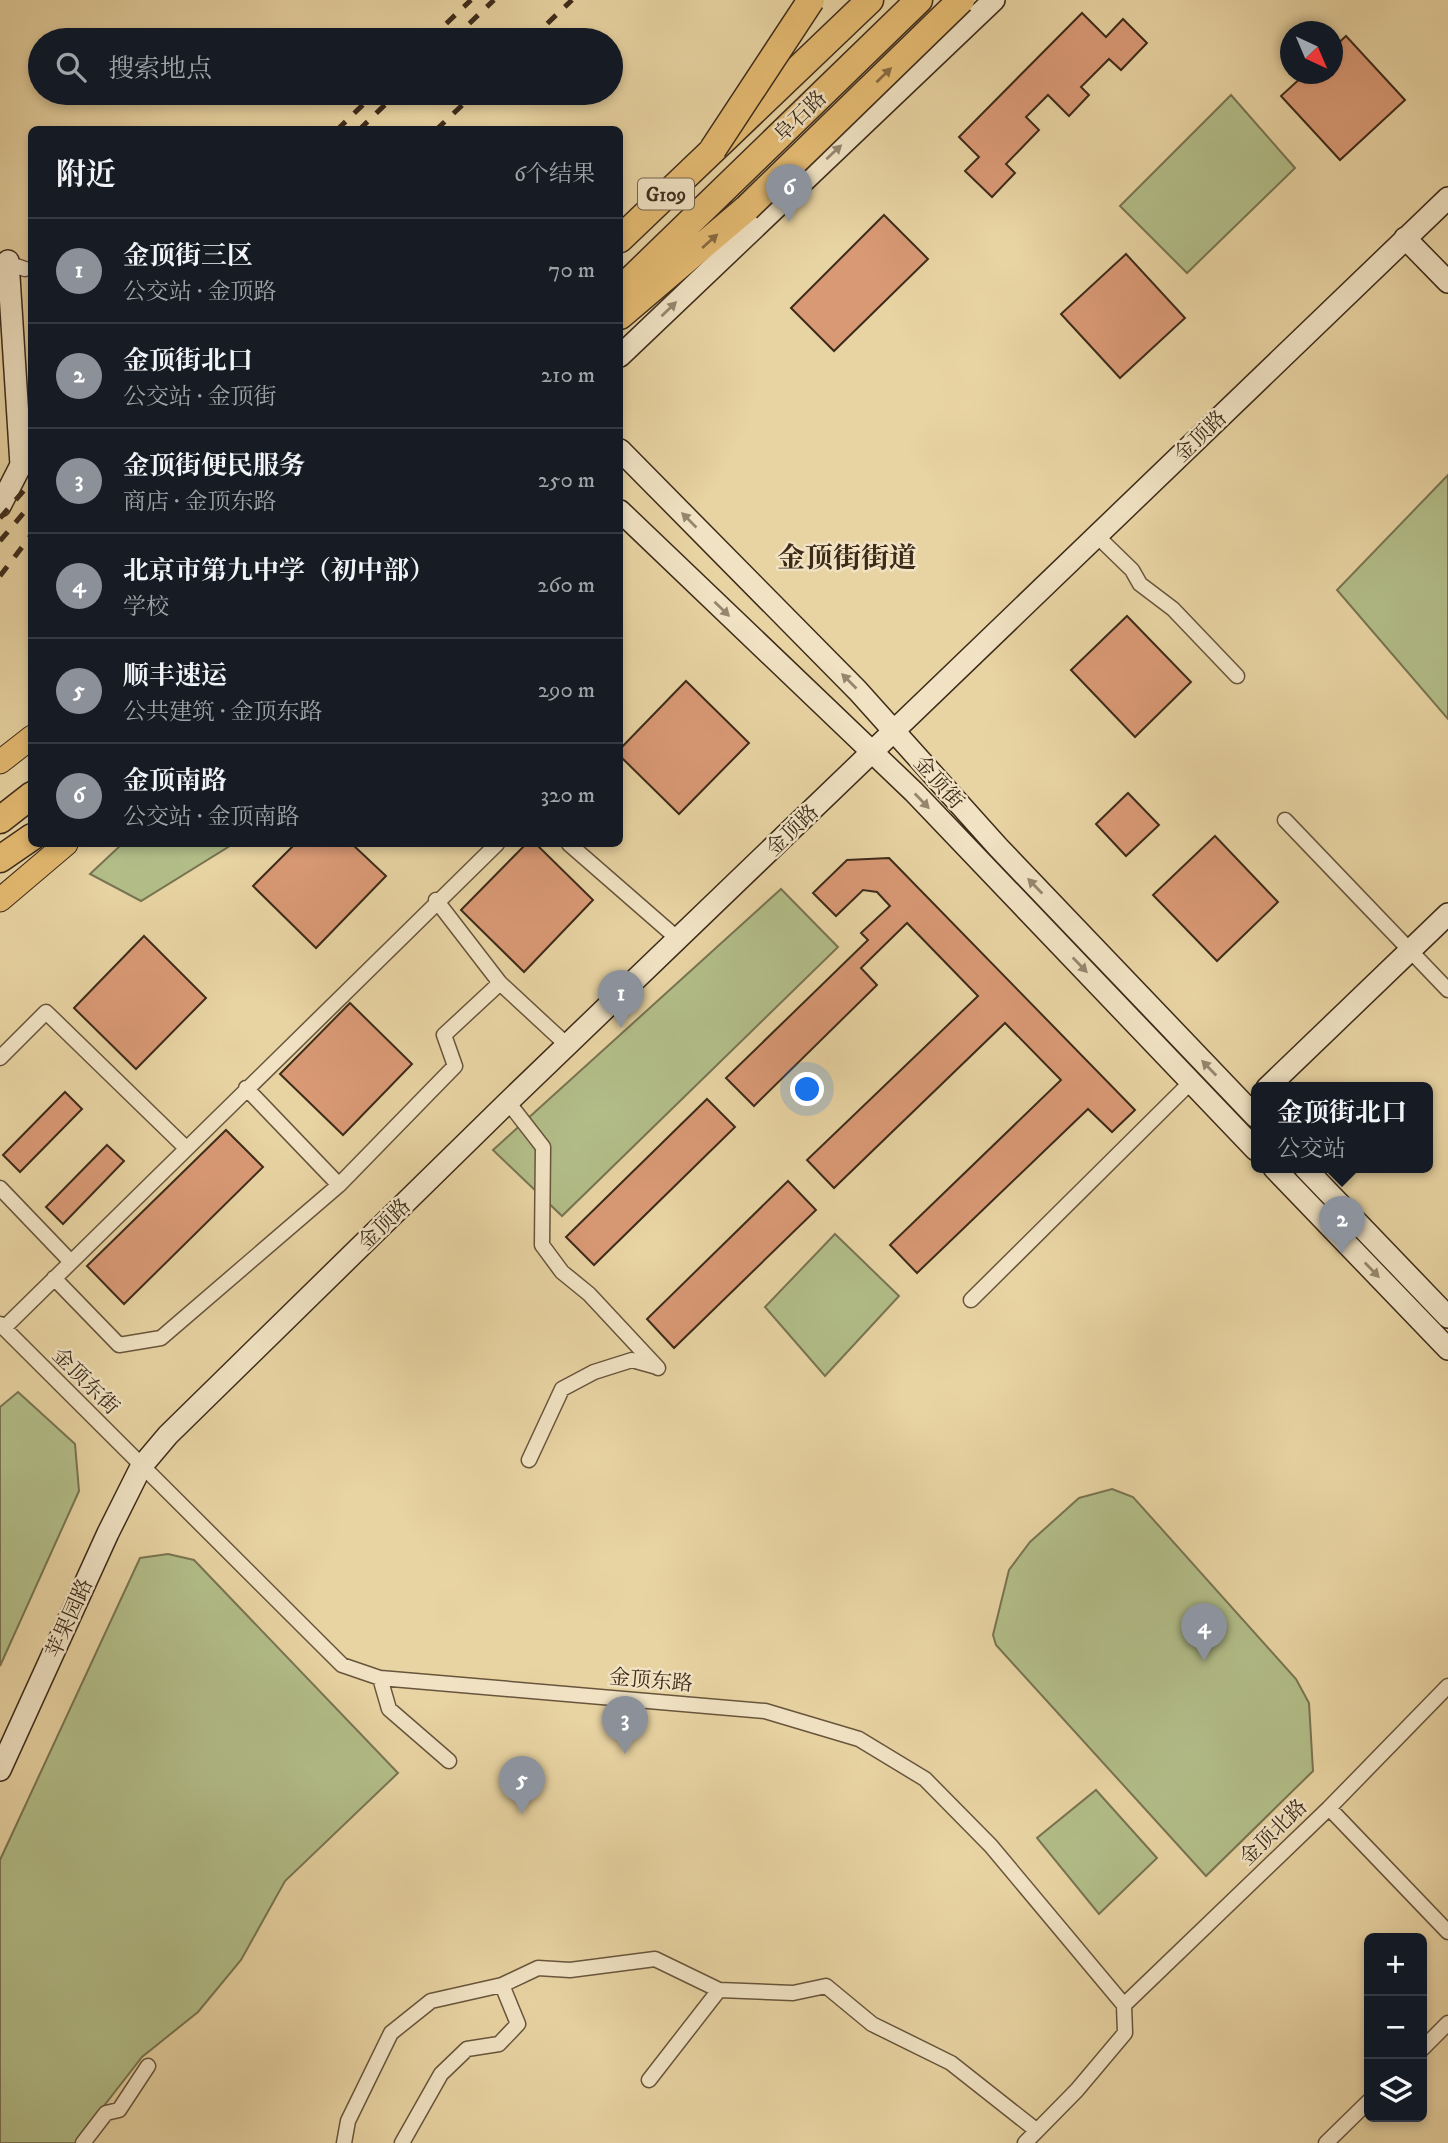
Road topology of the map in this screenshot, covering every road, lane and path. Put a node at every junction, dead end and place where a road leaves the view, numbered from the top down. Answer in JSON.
{"nodes":[{"id":1,"x":811,"y":0,"type":"edge"},
{"id":2,"x":852,"y":0,"type":"edge"},
{"id":3,"x":870,"y":0,"type":"edge"},
{"id":4,"x":919,"y":0,"type":"edge"},
{"id":5,"x":929,"y":0,"type":"edge"},
{"id":6,"x":961,"y":0,"type":"edge"},
{"id":7,"x":994,"y":0,"type":"edge"},
{"id":8,"x":787,"y":137,"type":"junction"},
{"id":9,"x":713,"y":149,"type":"junction"},
{"id":10,"x":1448,"y":198,"type":"edge"},
{"id":11,"x":782,"y":201,"type":"junction"},
{"id":12,"x":623,"y":220,"type":"edge"},
{"id":13,"x":623,"y":236,"type":"edge"},
{"id":14,"x":1405,"y":238,"type":"junction"},
{"id":15,"x":11,"y":264,"type":"edge"},
{"id":16,"x":1448,"y":282,"type":"edge"},
{"id":17,"x":623,"y":287,"type":"edge"},
{"id":18,"x":623,"y":296,"type":"edge"},
{"id":19,"x":623,"y":314,"type":"edge"},
{"id":20,"x":623,"y":353,"type":"edge"},
{"id":21,"x":623,"y":453,"type":"edge"},
{"id":22,"x":0,"y":506,"type":"edge"},
{"id":23,"x":623,"y":514,"type":"edge"},
{"id":24,"x":1097,"y":536,"type":"junction"},
{"id":25,"x":1237,"y":676,"type":"dead end"},
{"id":26,"x":894,"y":732,"type":"junction"},
{"id":27,"x":28,"y":740,"type":"edge"},
{"id":28,"x":873,"y":754,"type":"junction"},
{"id":29,"x":0,"y":762,"type":"edge"},
{"id":30,"x":28,"y":798,"type":"edge"},
{"id":31,"x":0,"y":820,"type":"edge"},
{"id":32,"x":1285,"y":820,"type":"dead end"},
{"id":33,"x":28,"y":840,"type":"edge"},
{"id":34,"x":62,"y":847,"type":"edge"},
{"id":35,"x":494,"y":847,"type":"edge"},
{"id":36,"x":572,"y":847,"type":"edge"},
{"id":37,"x":0,"y":859,"type":"edge"},
{"id":38,"x":0,"y":868,"type":"edge"},
{"id":39,"x":18,"y":885,"type":"junction"},
{"id":40,"x":0,"y":900,"type":"edge"},
{"id":41,"x":436,"y":900,"type":"junction"},
{"id":42,"x":1448,"y":914,"type":"edge"},
{"id":43,"x":678,"y":939,"type":"junction"},
{"id":44,"x":1410,"y":949,"type":"junction"},
{"id":45,"x":500,"y":983,"type":"junction"},
{"id":46,"x":1448,"y":990,"type":"edge"},
{"id":47,"x":567,"y":1045,"type":"junction"},
{"id":48,"x":0,"y":1058,"type":"edge"},
{"id":49,"x":1191,"y":1082,"type":"junction"},
{"id":50,"x":1273,"y":1082,"type":"edge"},
{"id":51,"x":246,"y":1088,"type":"junction"},
{"id":52,"x":508,"y":1102,"type":"junction"},
{"id":53,"x":1251,"y":1105,"type":"edge"},
{"id":54,"x":1251,"y":1145,"type":"edge"},
{"id":55,"x":186,"y":1148,"type":"junction"},
{"id":56,"x":1279,"y":1173,"type":"edge"},
{"id":57,"x":1310,"y":1173,"type":"edge"},
{"id":58,"x":339,"y":1185,"type":"junction"},
{"id":59,"x":0,"y":1188,"type":"edge"},
{"id":60,"x":71,"y":1262,"type":"junction"},
{"id":61,"x":54,"y":1278,"type":"junction"},
{"id":62,"x":971,"y":1300,"type":"dead end"},
{"id":63,"x":1448,"y":1317,"type":"edge"},
{"id":64,"x":2,"y":1326,"type":"edge"},
{"id":65,"x":1448,"y":1349,"type":"edge"},
{"id":66,"x":528,"y":1460,"type":"dead end"},
{"id":67,"x":141,"y":1467,"type":"junction"},
{"id":68,"x":380,"y":1678,"type":"junction"},
{"id":69,"x":1448,"y":1686,"type":"edge"},
{"id":70,"x":449,"y":1761,"type":"dead end"},
{"id":71,"x":0,"y":1770,"type":"edge"},
{"id":72,"x":1329,"y":1808,"type":"junction"},
{"id":73,"x":1448,"y":1932,"type":"edge"},
{"id":74,"x":502,"y":1985,"type":"junction"},
{"id":75,"x":719,"y":1990,"type":"junction"},
{"id":76,"x":1124,"y":2005,"type":"junction"},
{"id":77,"x":1448,"y":2023,"type":"edge"},
{"id":78,"x":1427,"y":2044,"type":"edge"},
{"id":79,"x":148,"y":2066,"type":"dead end"},
{"id":80,"x":649,"y":2080,"type":"dead end"},
{"id":81,"x":1364,"y":2106,"type":"edge"},
{"id":82,"x":1036,"y":2130,"type":"junction"},
{"id":83,"x":83,"y":2143,"type":"edge"},
{"id":84,"x":344,"y":2143,"type":"edge"},
{"id":85,"x":402,"y":2143,"type":"edge"},
{"id":86,"x":1025,"y":2143,"type":"edge"},
{"id":87,"x":1326,"y":2143,"type":"edge"}],
"edges":[{"from":1,"to":9,"type":"highway","bridge":true},
{"from":2,"to":12,"type":"main road"},
{"from":3,"to":9,"type":"highway","name":"阜石路","bridge":true},
{"from":4,"to":17,"type":"highway","name":"阜石路"},
{"from":5,"to":8,"type":"main road"},
{"from":19,"to":6,"type":"highway","one_way":true,"bridge":true},
{"from":11,"to":7,"type":"street","one_way":true},
{"from":8,"to":11,"type":"street"},
{"from":8,"to":18,"type":"main road"},
{"from":9,"to":13,"type":"highway","name":"阜石路","number":"G109"},
{"from":10,"to":14,"type":"street","name":"金顶路"},
{"from":20,"to":11,"type":"street","one_way":true},
{"from":14,"to":16,"type":"street"},
{"from":14,"to":24,"type":"street","name":"金顶路"},
{"from":15,"to":22,"type":"street"},
{"from":26,"to":21,"type":"street","name":"金顶街","one_way":true},
{"from":23,"to":28,"type":"street","name":"金顶街","one_way":true},
{"from":24,"to":25,"type":"street"},
{"from":24,"to":26,"type":"street","name":"金顶路"},
{"from":26,"to":28,"type":"street","name":"金顶路"},
{"from":53,"to":26,"type":"street","name":"金顶街","one_way":true},
{"from":27,"to":29,"type":"main road"},
{"from":28,"to":43,"type":"street","name":"金顶路"},
{"from":28,"to":49,"type":"street","name":"金顶街","one_way":true},
{"from":30,"to":31,"type":"highway"},
{"from":32,"to":44,"type":"street"},
{"from":33,"to":37,"type":"highway"},
{"from":34,"to":39,"type":"main road"},
{"from":35,"to":41,"type":"street"},
{"from":36,"to":43,"type":"street"},
{"from":38,"to":39,"type":"street"},
{"from":39,"to":40,"type":"main road"},
{"from":41,"to":45,"type":"street"},
{"from":41,"to":51,"type":"street"},
{"from":42,"to":44,"type":"street"},
{"from":43,"to":47,"type":"street","name":"金顶路"},
{"from":44,"to":46,"type":"street"},
{"from":44,"to":50,"type":"street"},
{"from":45,"to":47,"type":"street"},
{"from":45,"to":58,"type":"street"},
{"from":47,"to":52,"type":"street","name":"金顶路"},
{"from":48,"to":55,"type":"street"},
{"from":49,"to":54,"type":"street","name":"金顶街"},
{"from":49,"to":62,"type":"street"},
{"from":51,"to":55,"type":"street"},
{"from":51,"to":58,"type":"street"},
{"from":52,"to":66,"type":"street"},
{"from":52,"to":67,"type":"street","name":"金顶路"},
{"from":55,"to":60,"type":"street"},
{"from":56,"to":65,"type":"street","one_way":true},
{"from":57,"to":63,"type":"street"},
{"from":58,"to":61,"type":"street"},
{"from":59,"to":60,"type":"street"},
{"from":60,"to":61,"type":"street"},
{"from":61,"to":64,"type":"street"},
{"from":64,"to":67,"type":"street","name":"金顶东街"},
{"from":67,"to":68,"type":"street","name":"金顶东路"},
{"from":67,"to":71,"type":"street","name":"苹果园路"},
{"from":68,"to":70,"type":"street"},
{"from":68,"to":76,"type":"street","name":"金顶东路"},
{"from":69,"to":72,"type":"street","name":"金顶北路"},
{"from":72,"to":73,"type":"street"},
{"from":72,"to":76,"type":"street","name":"金顶北路"},
{"from":74,"to":75,"type":"street"},
{"from":74,"to":84,"type":"street"},
{"from":74,"to":85,"type":"street"},
{"from":75,"to":80,"type":"street"},
{"from":75,"to":82,"type":"street"},
{"from":76,"to":82,"type":"street"},
{"from":77,"to":78,"type":"street"},
{"from":79,"to":83,"type":"street"},
{"from":81,"to":87,"type":"street"},
{"from":82,"to":86,"type":"street"}]}
